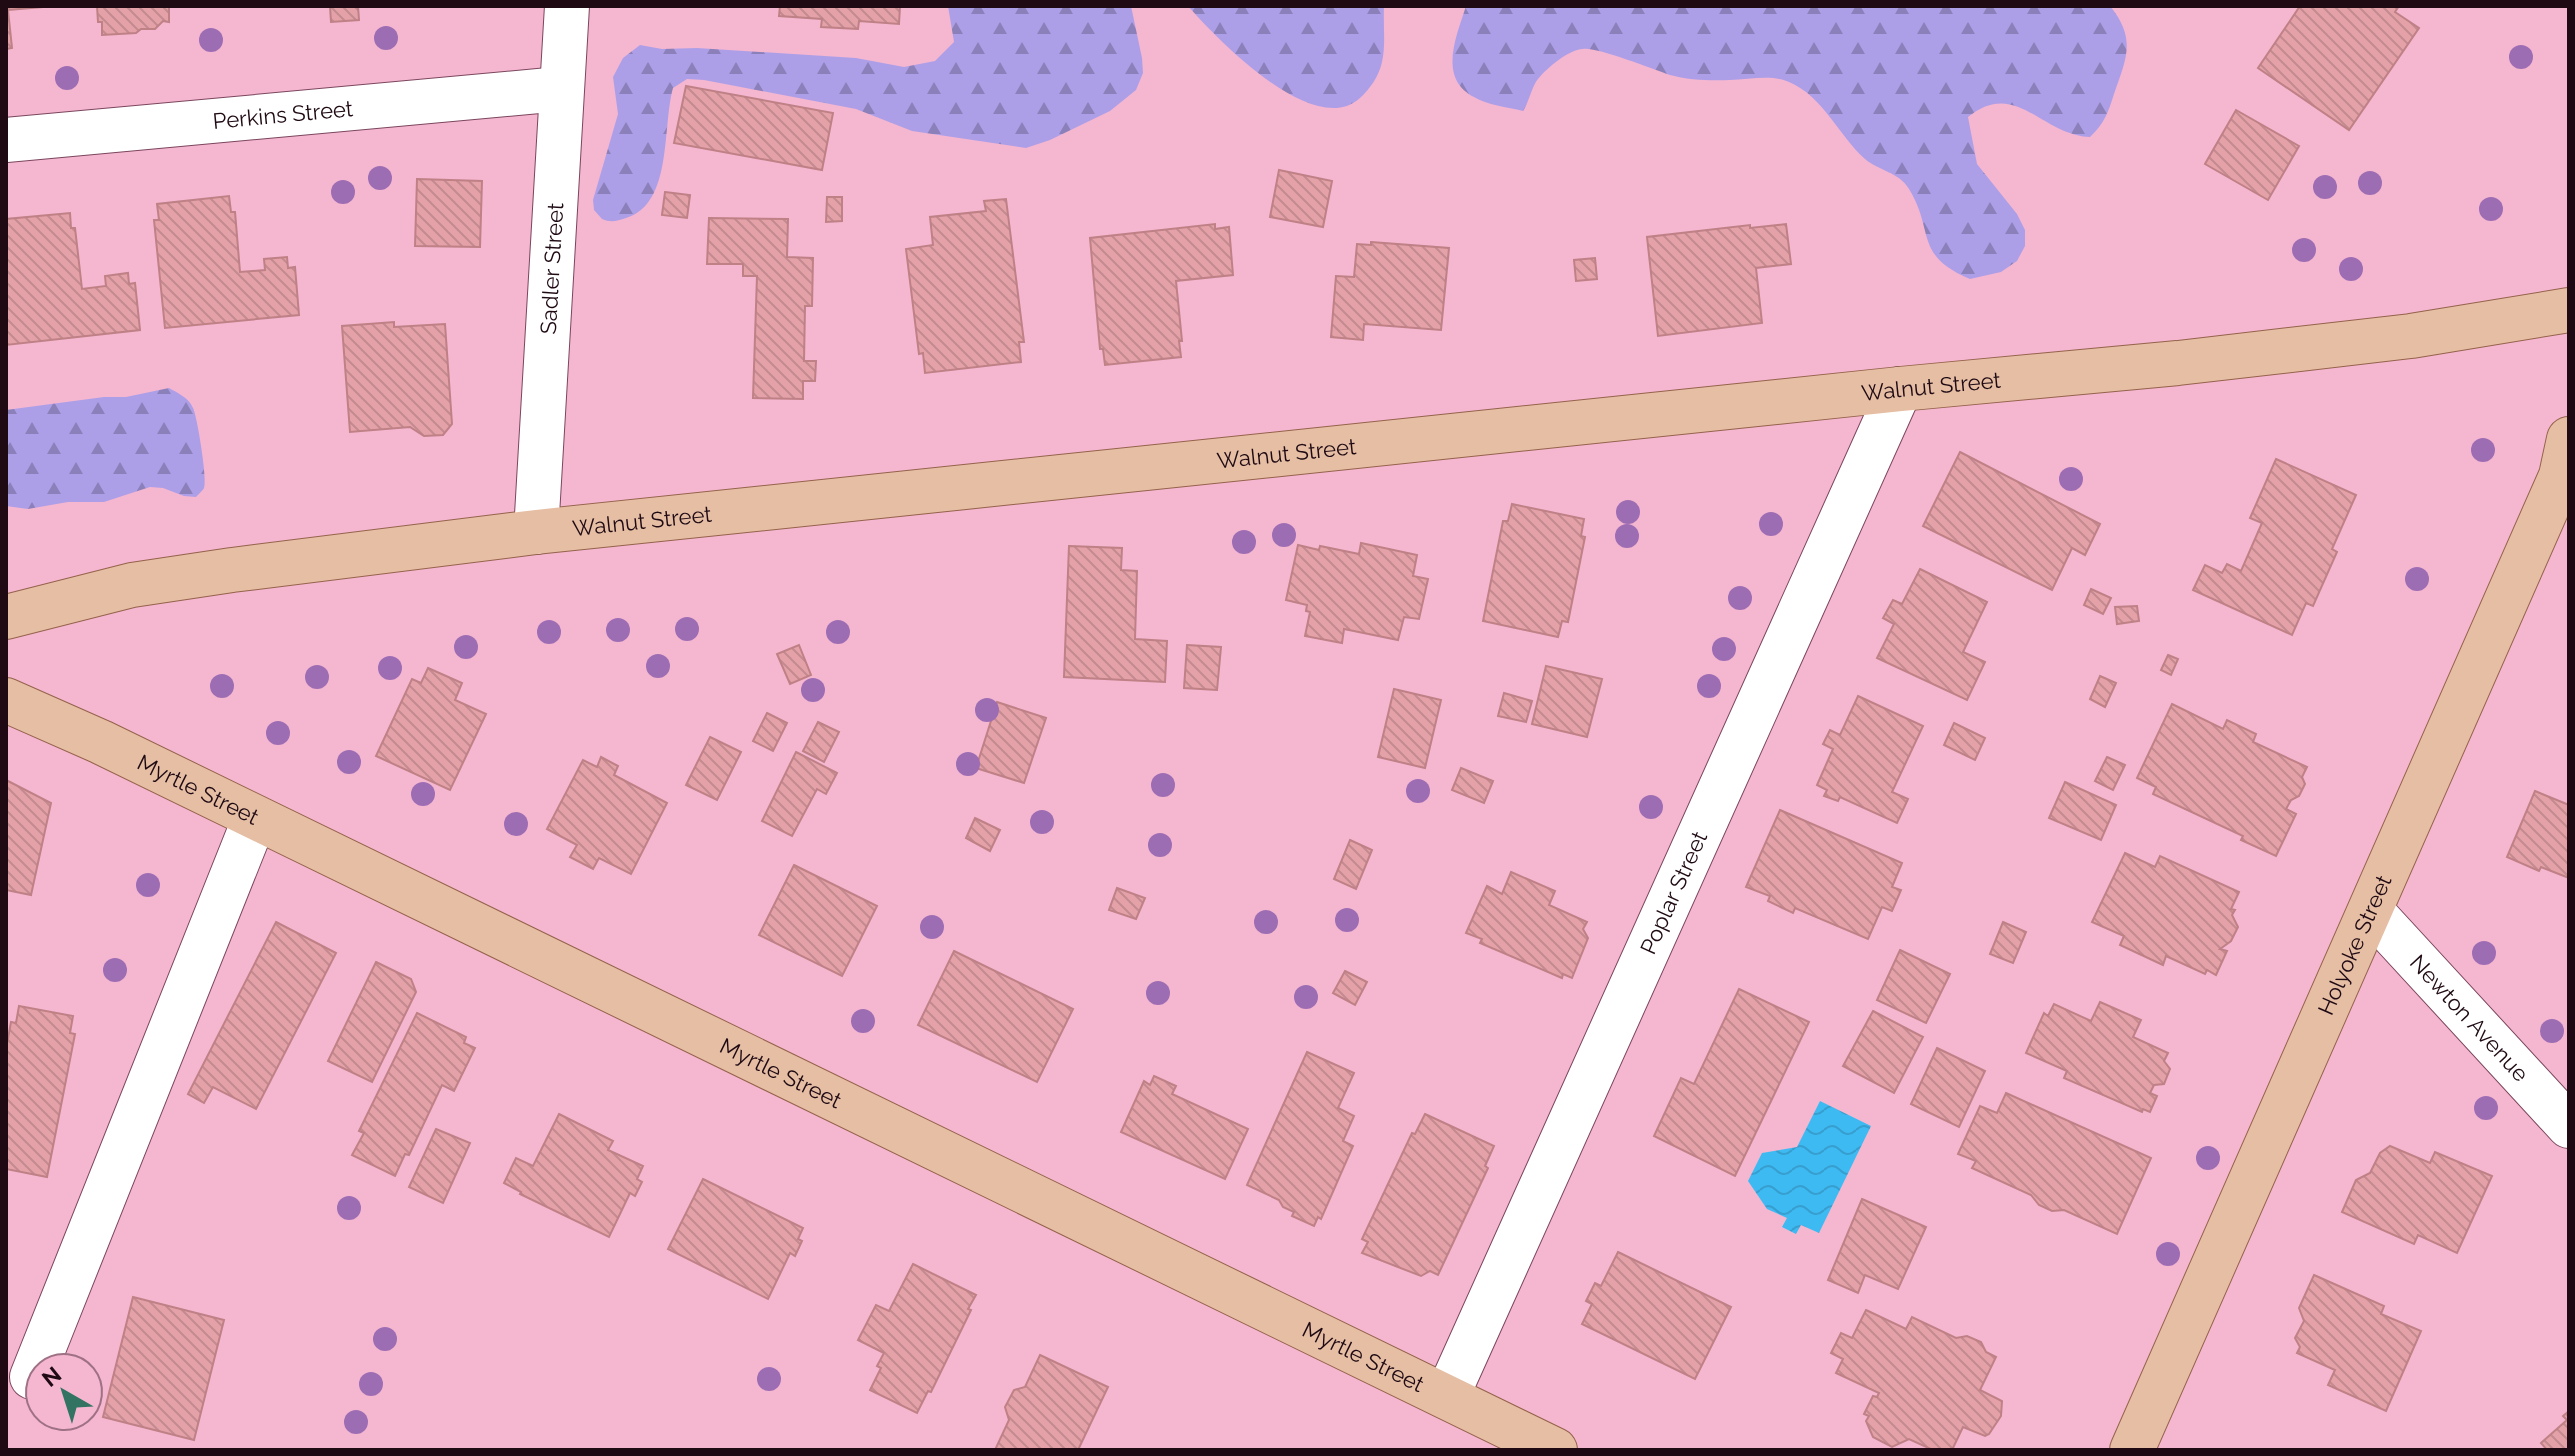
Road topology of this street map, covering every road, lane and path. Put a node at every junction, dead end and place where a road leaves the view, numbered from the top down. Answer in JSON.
{"nodes":[{"id":1,"x":567,"y":6,"type":"edge"},
{"id":2,"x":560,"y":89,"type":"junction"},
{"id":3,"x":6,"y":140,"type":"edge"},
{"id":4,"x":2569,"y":310,"type":"edge"},
{"id":5,"x":1900,"y":389,"type":"junction"},
{"id":6,"x":2569,"y":439,"type":"edge"},
{"id":7,"x":536,"y":532,"type":"junction"},
{"id":8,"x":6,"y":617,"type":"edge"},
{"id":9,"x":6,"y":700,"type":"edge"},
{"id":10,"x":255,"y":818,"type":"junction"},
{"id":11,"x":2372,"y":912,"type":"junction"},
{"id":12,"x":2569,"y":1126,"type":"edge"},
{"id":13,"x":42,"y":1352,"type":"edge"},
{"id":14,"x":1447,"y":1396,"type":"junction"},
{"id":15,"x":1555,"y":1450,"type":"edge"},
{"id":16,"x":2132,"y":1450,"type":"edge"}],
"edges":[{"from":1,"to":2,"type":"street","name":"Sadler Street"},
{"from":2,"to":3,"type":"street","name":"Perkins Street"},
{"from":2,"to":7,"type":"street","name":"Sadler Street"},
{"from":4,"to":5,"type":"main road","name":"Walnut Street"},
{"from":5,"to":7,"type":"main road","name":"Walnut Street"},
{"from":5,"to":14,"type":"street","name":"Poplar Street"},
{"from":6,"to":11,"type":"main road","name":"Holyoke Street"},
{"from":7,"to":8,"type":"main road","name":"Walnut Street"},
{"from":9,"to":10,"type":"main road","name":"Myrtle Street"},
{"from":10,"to":13,"type":"street"},
{"from":10,"to":14,"type":"main road","name":"Myrtle Street"},
{"from":11,"to":12,"type":"street","name":"Newton Avenue"},
{"from":11,"to":16,"type":"main road","name":"Holyoke Street"},
{"from":14,"to":15,"type":"main road","name":"Myrtle Street"}]}
